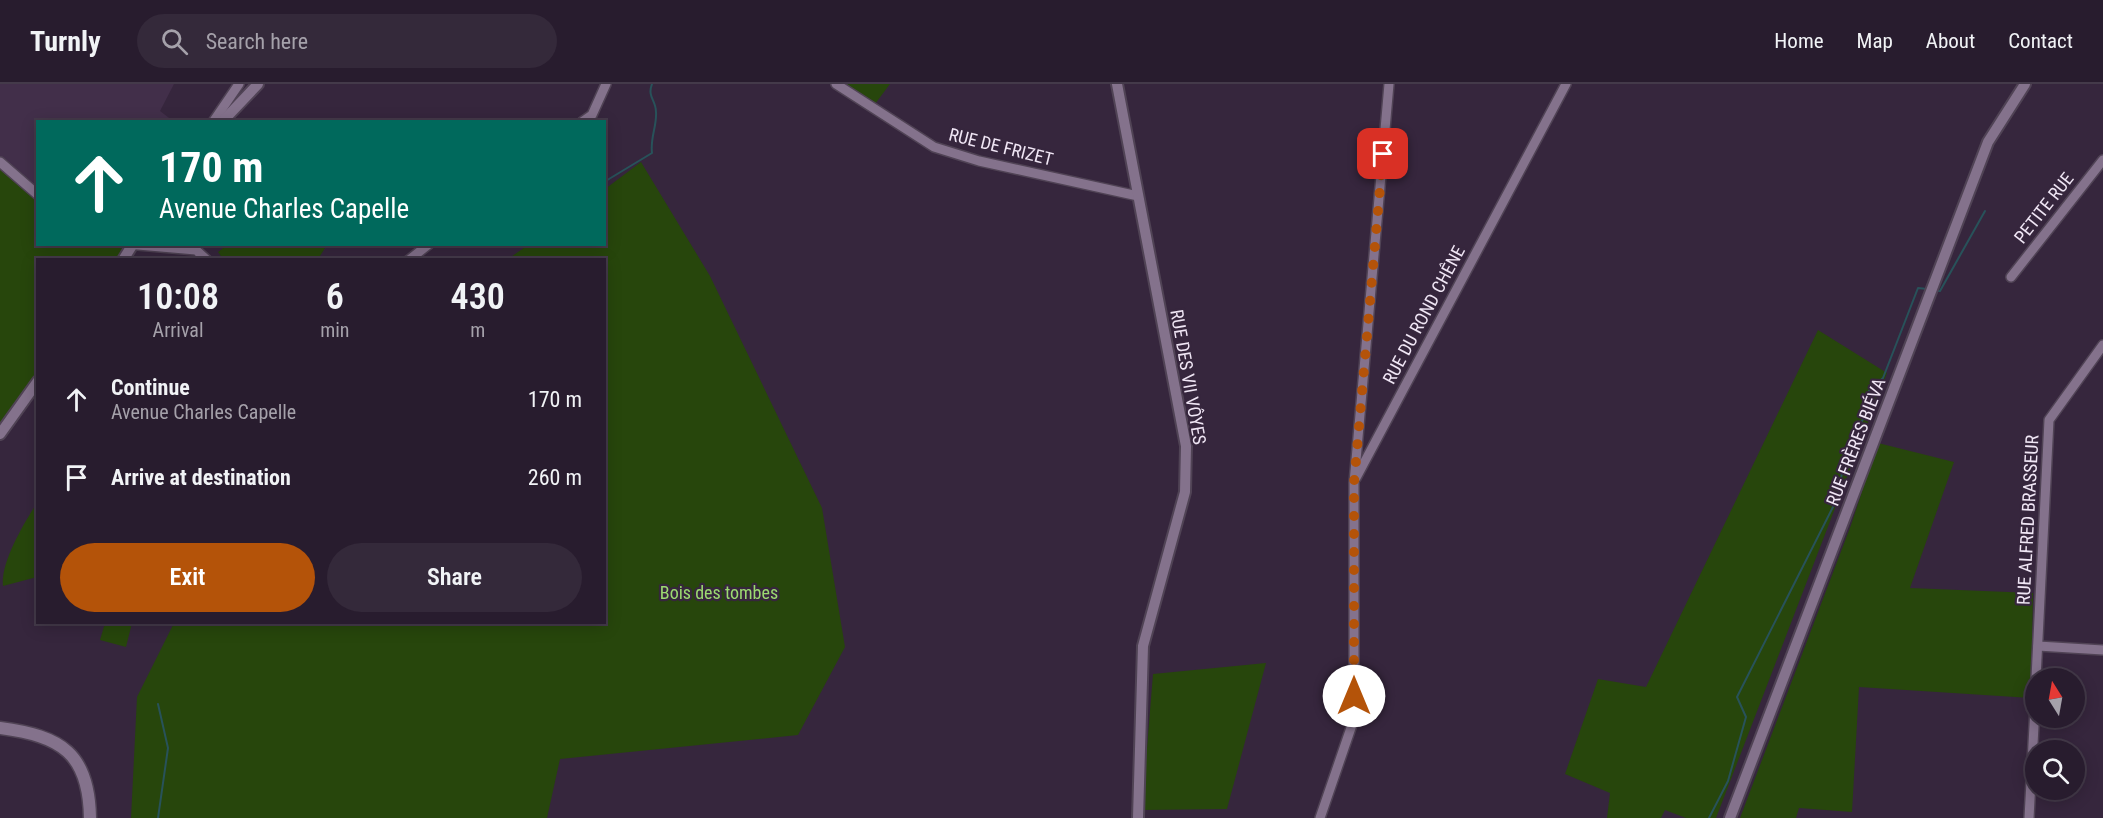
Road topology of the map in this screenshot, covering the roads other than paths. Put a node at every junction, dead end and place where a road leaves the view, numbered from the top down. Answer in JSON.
{"nodes":[{"id":1,"x":238,"y":84,"type":"edge"},
{"id":2,"x":258,"y":84,"type":"edge"},
{"id":3,"x":606,"y":84,"type":"edge"},
{"id":4,"x":836,"y":84,"type":"edge"},
{"id":5,"x":1117,"y":84,"type":"edge"},
{"id":6,"x":1389,"y":84,"type":"edge"},
{"id":7,"x":1566,"y":84,"type":"edge"},
{"id":8,"x":2025,"y":84,"type":"edge"},
{"id":9,"x":214,"y":120,"type":"edge"},
{"id":10,"x":224,"y":120,"type":"edge"},
{"id":11,"x":585,"y":120,"type":"edge"},
{"id":12,"x":2103,"y":160,"type":"edge"},
{"id":13,"x":0,"y":162,"type":"edge"},
{"id":14,"x":36,"y":193,"type":"edge"},
{"id":15,"x":1138,"y":196,"type":"junction"},
{"id":16,"x":143,"y":246,"type":"edge"},
{"id":17,"x":426,"y":246,"type":"edge"},
{"id":18,"x":205,"y":258,"type":"edge"},
{"id":19,"x":412,"y":258,"type":"edge"},
{"id":20,"x":2011,"y":277,"type":"dead end"},
{"id":21,"x":2103,"y":345,"type":"edge"},
{"id":22,"x":36,"y":384,"type":"edge"},
{"id":23,"x":0,"y":434,"type":"edge"},
{"id":24,"x":1354,"y":483,"type":"junction"},
{"id":25,"x":2038,"y":646,"type":"junction"},
{"id":26,"x":2103,"y":650,"type":"edge"},
{"id":27,"x":2037,"y":668,"type":"edge"},
{"id":28,"x":2034,"y":728,"type":"edge"},
{"id":29,"x":0,"y":729,"type":"edge"},
{"id":30,"x":90,"y":818,"type":"edge"},
{"id":31,"x":1138,"y":818,"type":"edge"},
{"id":32,"x":1320,"y":818,"type":"edge"},
{"id":33,"x":1731,"y":818,"type":"edge"},
{"id":34,"x":2029,"y":818,"type":"edge"}],
"edges":[{"from":1,"to":9,"type":"street"},
{"from":2,"to":10,"type":"street"},
{"from":3,"to":11,"type":"street"},
{"from":4,"to":15,"type":"street","name":"RUE DE FRIZET"},
{"from":5,"to":15,"type":"street","name":"RUE DES VII VÔYES"},
{"from":6,"to":24,"type":"street"},
{"from":7,"to":24,"type":"street","name":"RUE DU ROND CHÊNE"},
{"from":8,"to":33,"type":"street","name":"RUE FRÈRES BIÉVA"},
{"from":12,"to":20,"type":"street","name":"PETITE RUE"},
{"from":13,"to":14,"type":"street"},
{"from":15,"to":31,"type":"street","name":"RUE DES VII VÔYES"},
{"from":16,"to":18,"type":"street"},
{"from":17,"to":19,"type":"street"},
{"from":21,"to":25,"type":"street","name":"RUE ALFRED BRASSEUR"},
{"from":22,"to":23,"type":"street"},
{"from":24,"to":32,"type":"street","name":"RUE DU ROND CHÊNE"},
{"from":25,"to":26,"type":"street"},
{"from":25,"to":27,"type":"street","name":"RUE ALFRED BRASSEUR"},
{"from":28,"to":34,"type":"street"},
{"from":29,"to":30,"type":"main road"}]}
